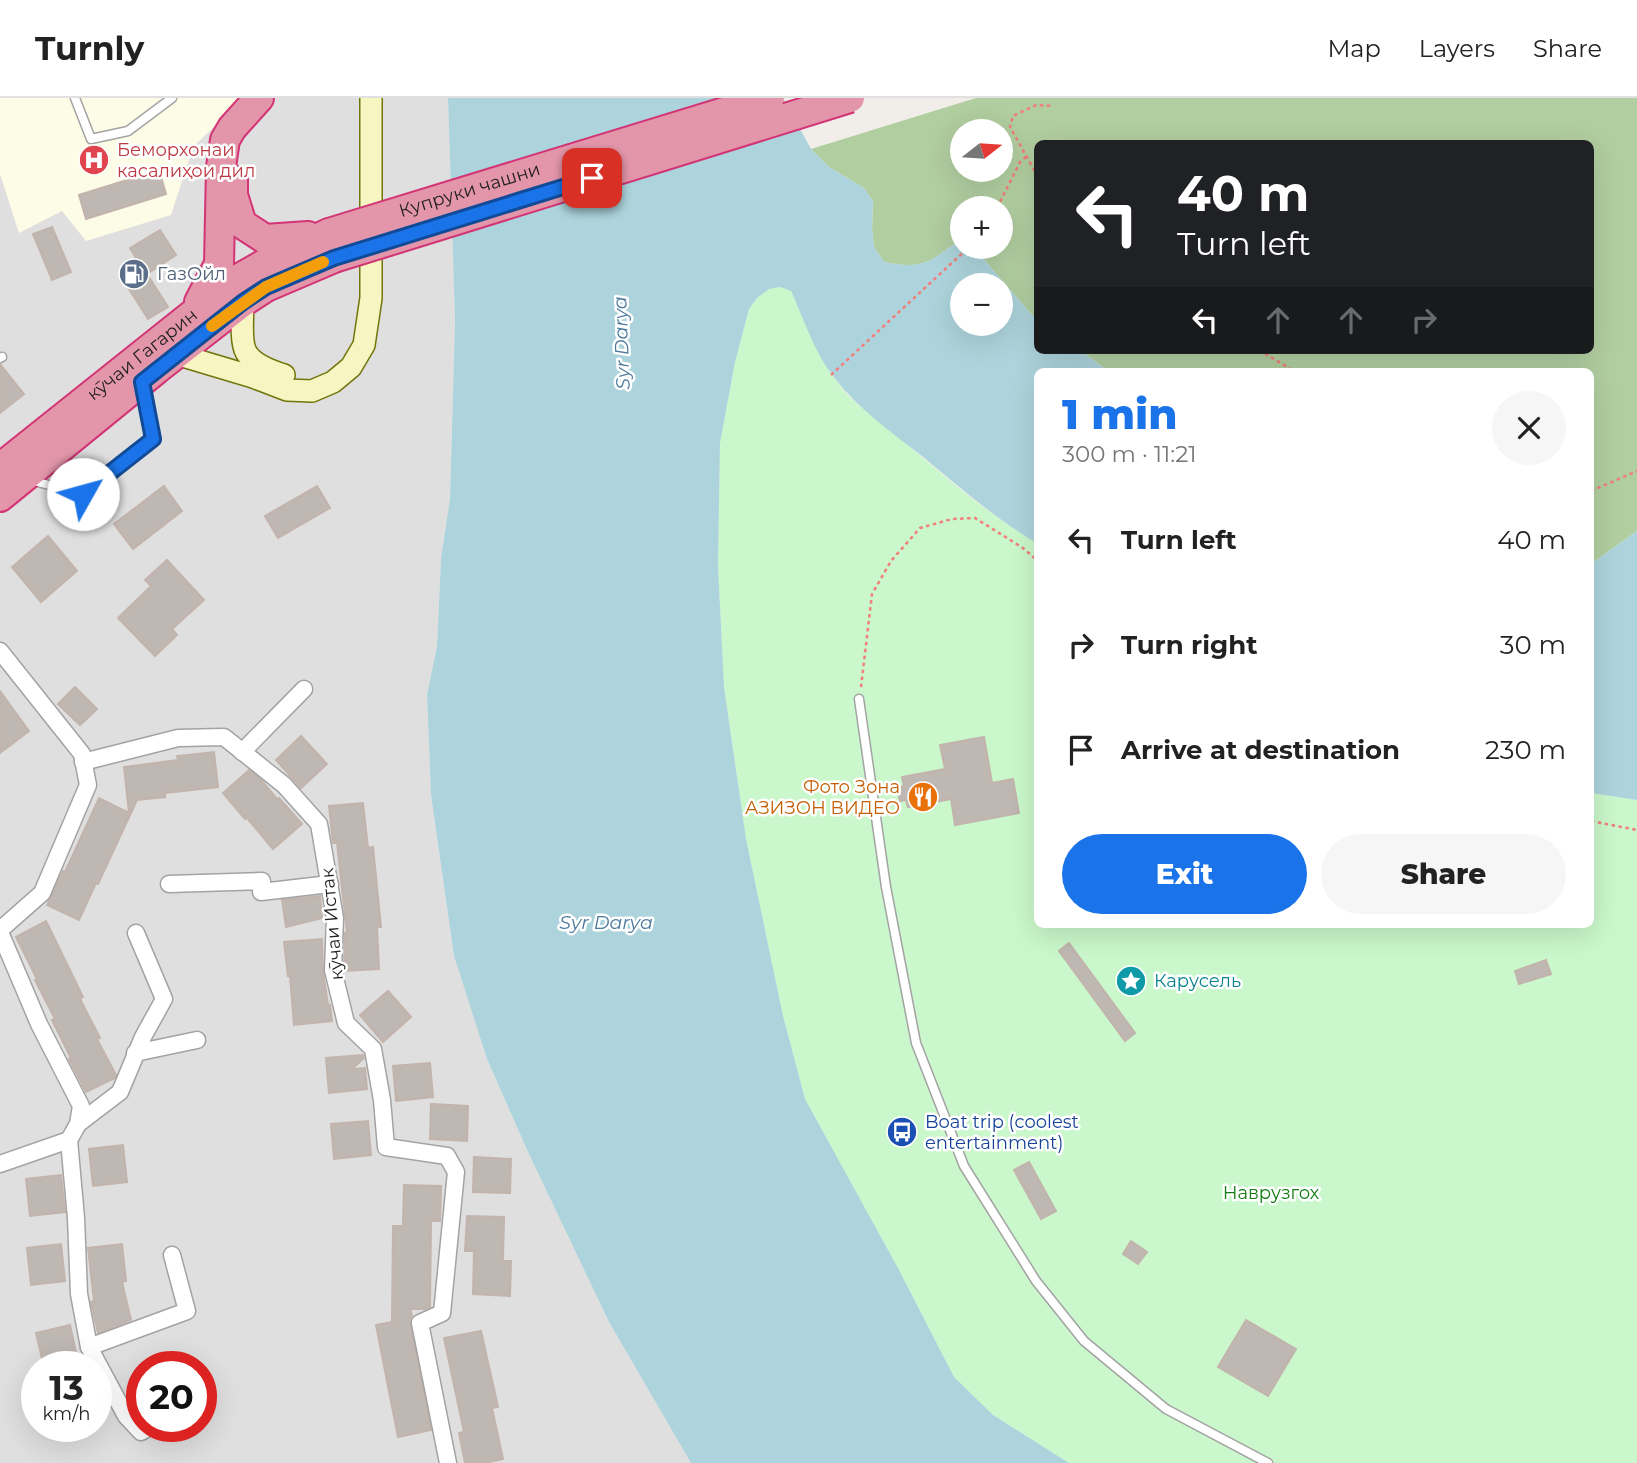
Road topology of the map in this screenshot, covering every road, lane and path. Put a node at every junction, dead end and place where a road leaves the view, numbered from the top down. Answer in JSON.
{"nodes":[{"id":1,"x":75,"y":98,"type":"edge"},
{"id":2,"x":172,"y":98,"type":"edge"},
{"id":3,"x":259,"y":98,"type":"edge"},
{"id":4,"x":279,"y":98,"type":"edge"},
{"id":5,"x":362,"y":98,"type":"edge"},
{"id":6,"x":371,"y":98,"type":"edge"},
{"id":7,"x":770,"y":98,"type":"edge"},
{"id":8,"x":850,"y":98,"type":"edge"},
{"id":9,"x":1053,"y":106,"type":"dead end"},
{"id":10,"x":1026,"y":157,"type":"junction"},
{"id":11,"x":1034,"y":170,"type":"edge"},
{"id":12,"x":1003,"y":196,"type":"edge"},
{"id":13,"x":331,"y":246,"type":"junction"},
{"id":14,"x":956,"y":259,"type":"edge"},
{"id":15,"x":243,"y":302,"type":"junction"},
{"id":16,"x":193,"y":314,"type":"junction"},
{"id":17,"x":1266,"y":354,"type":"edge"},
{"id":18,"x":158,"y":368,"type":"junction"},
{"id":19,"x":1289,"y":368,"type":"edge"},
{"id":20,"x":831,"y":375,"type":"dead end"},
{"id":21,"x":1637,"y":471,"type":"edge"},
{"id":22,"x":12,"y":473,"type":"edge"},
{"id":23,"x":1594,"y":490,"type":"edge"},
{"id":24,"x":0,"y":497,"type":"edge"},
{"id":25,"x":1034,"y":558,"type":"edge"},
{"id":26,"x":0,"y":651,"type":"edge"},
{"id":27,"x":304,"y":689,"type":"dead end"},
{"id":28,"x":859,"y":699,"type":"joint"},
{"id":29,"x":242,"y":752,"type":"junction"},
{"id":30,"x":83,"y":762,"type":"junction"},
{"id":31,"x":1594,"y":822,"type":"edge"},
{"id":32,"x":1637,"y":830,"type":"edge"},
{"id":33,"x":169,"y":884,"type":"dead end"},
{"id":34,"x":330,"y":884,"type":"junction"},
{"id":35,"x":0,"y":931,"type":"edge"},
{"id":36,"x":136,"y":933,"type":"dead end"},
{"id":37,"x":197,"y":1040,"type":"dead end"},
{"id":38,"x":135,"y":1053,"type":"junction"},
{"id":39,"x":78,"y":1124,"type":"junction"},
{"id":40,"x":69,"y":1140,"type":"junction"},
{"id":41,"x":0,"y":1164,"type":"edge"},
{"id":42,"x":172,"y":1255,"type":"dead end"},
{"id":43,"x":89,"y":1347,"type":"junction"},
{"id":44,"x":126,"y":1416,"type":"edge"},
{"id":45,"x":449,"y":1463,"type":"edge"},
{"id":46,"x":1268,"y":1463,"type":"edge"}],
"edges":[{"from":1,"to":2,"type":"lane"},
{"from":3,"to":16,"type":"highway"},
{"from":4,"to":13,"type":"highway"},
{"from":5,"to":15,"type":"main road"},
{"from":6,"to":18,"type":"main road"},
{"from":7,"to":13,"type":"highway","name":"Купруки чашни","bridge":true},
{"from":8,"to":13,"type":"highway","bridge":true},
{"from":9,"to":10,"type":"path"},
{"from":10,"to":11,"type":"path"},
{"from":10,"to":12,"type":"path"},
{"from":13,"to":15,"type":"highway","name":"кӯчаи Гагарин"},
{"from":13,"to":16,"type":"highway","name":"кӯчаи Гагарин"},
{"from":14,"to":20,"type":"path"},
{"from":15,"to":18,"type":"highway","name":"кӯчаи Гагарин"},
{"from":16,"to":22,"type":"highway","name":"кӯчаи Гагарин"},
{"from":17,"to":19,"type":"path"},
{"from":18,"to":22,"type":"highway","name":"кӯчаи Гагарин"},
{"from":18,"to":22,"type":"lane"},
{"from":21,"to":23,"type":"path"},
{"from":22,"to":24,"type":"highway","name":"кӯчаи Гагарин"},
{"from":25,"to":28,"type":"path"},
{"from":26,"to":30,"type":"street"},
{"from":27,"to":29,"type":"street"},
{"from":28,"to":46,"type":"lane"},
{"from":29,"to":30,"type":"street","name":"кӯчаи Истак"},
{"from":29,"to":34,"type":"street","name":"кӯчаи Истак"},
{"from":30,"to":35,"type":"street"},
{"from":31,"to":32,"type":"path"},
{"from":33,"to":34,"type":"street"},
{"from":34,"to":45,"type":"street","name":"кӯчаи Истак"},
{"from":35,"to":39,"type":"street"},
{"from":36,"to":38,"type":"street"},
{"from":37,"to":38,"type":"street"},
{"from":38,"to":39,"type":"street"},
{"from":39,"to":40,"type":"street"},
{"from":40,"to":41,"type":"street"},
{"from":40,"to":43,"type":"street"},
{"from":42,"to":43,"type":"street"},
{"from":43,"to":44,"type":"street"}]}
